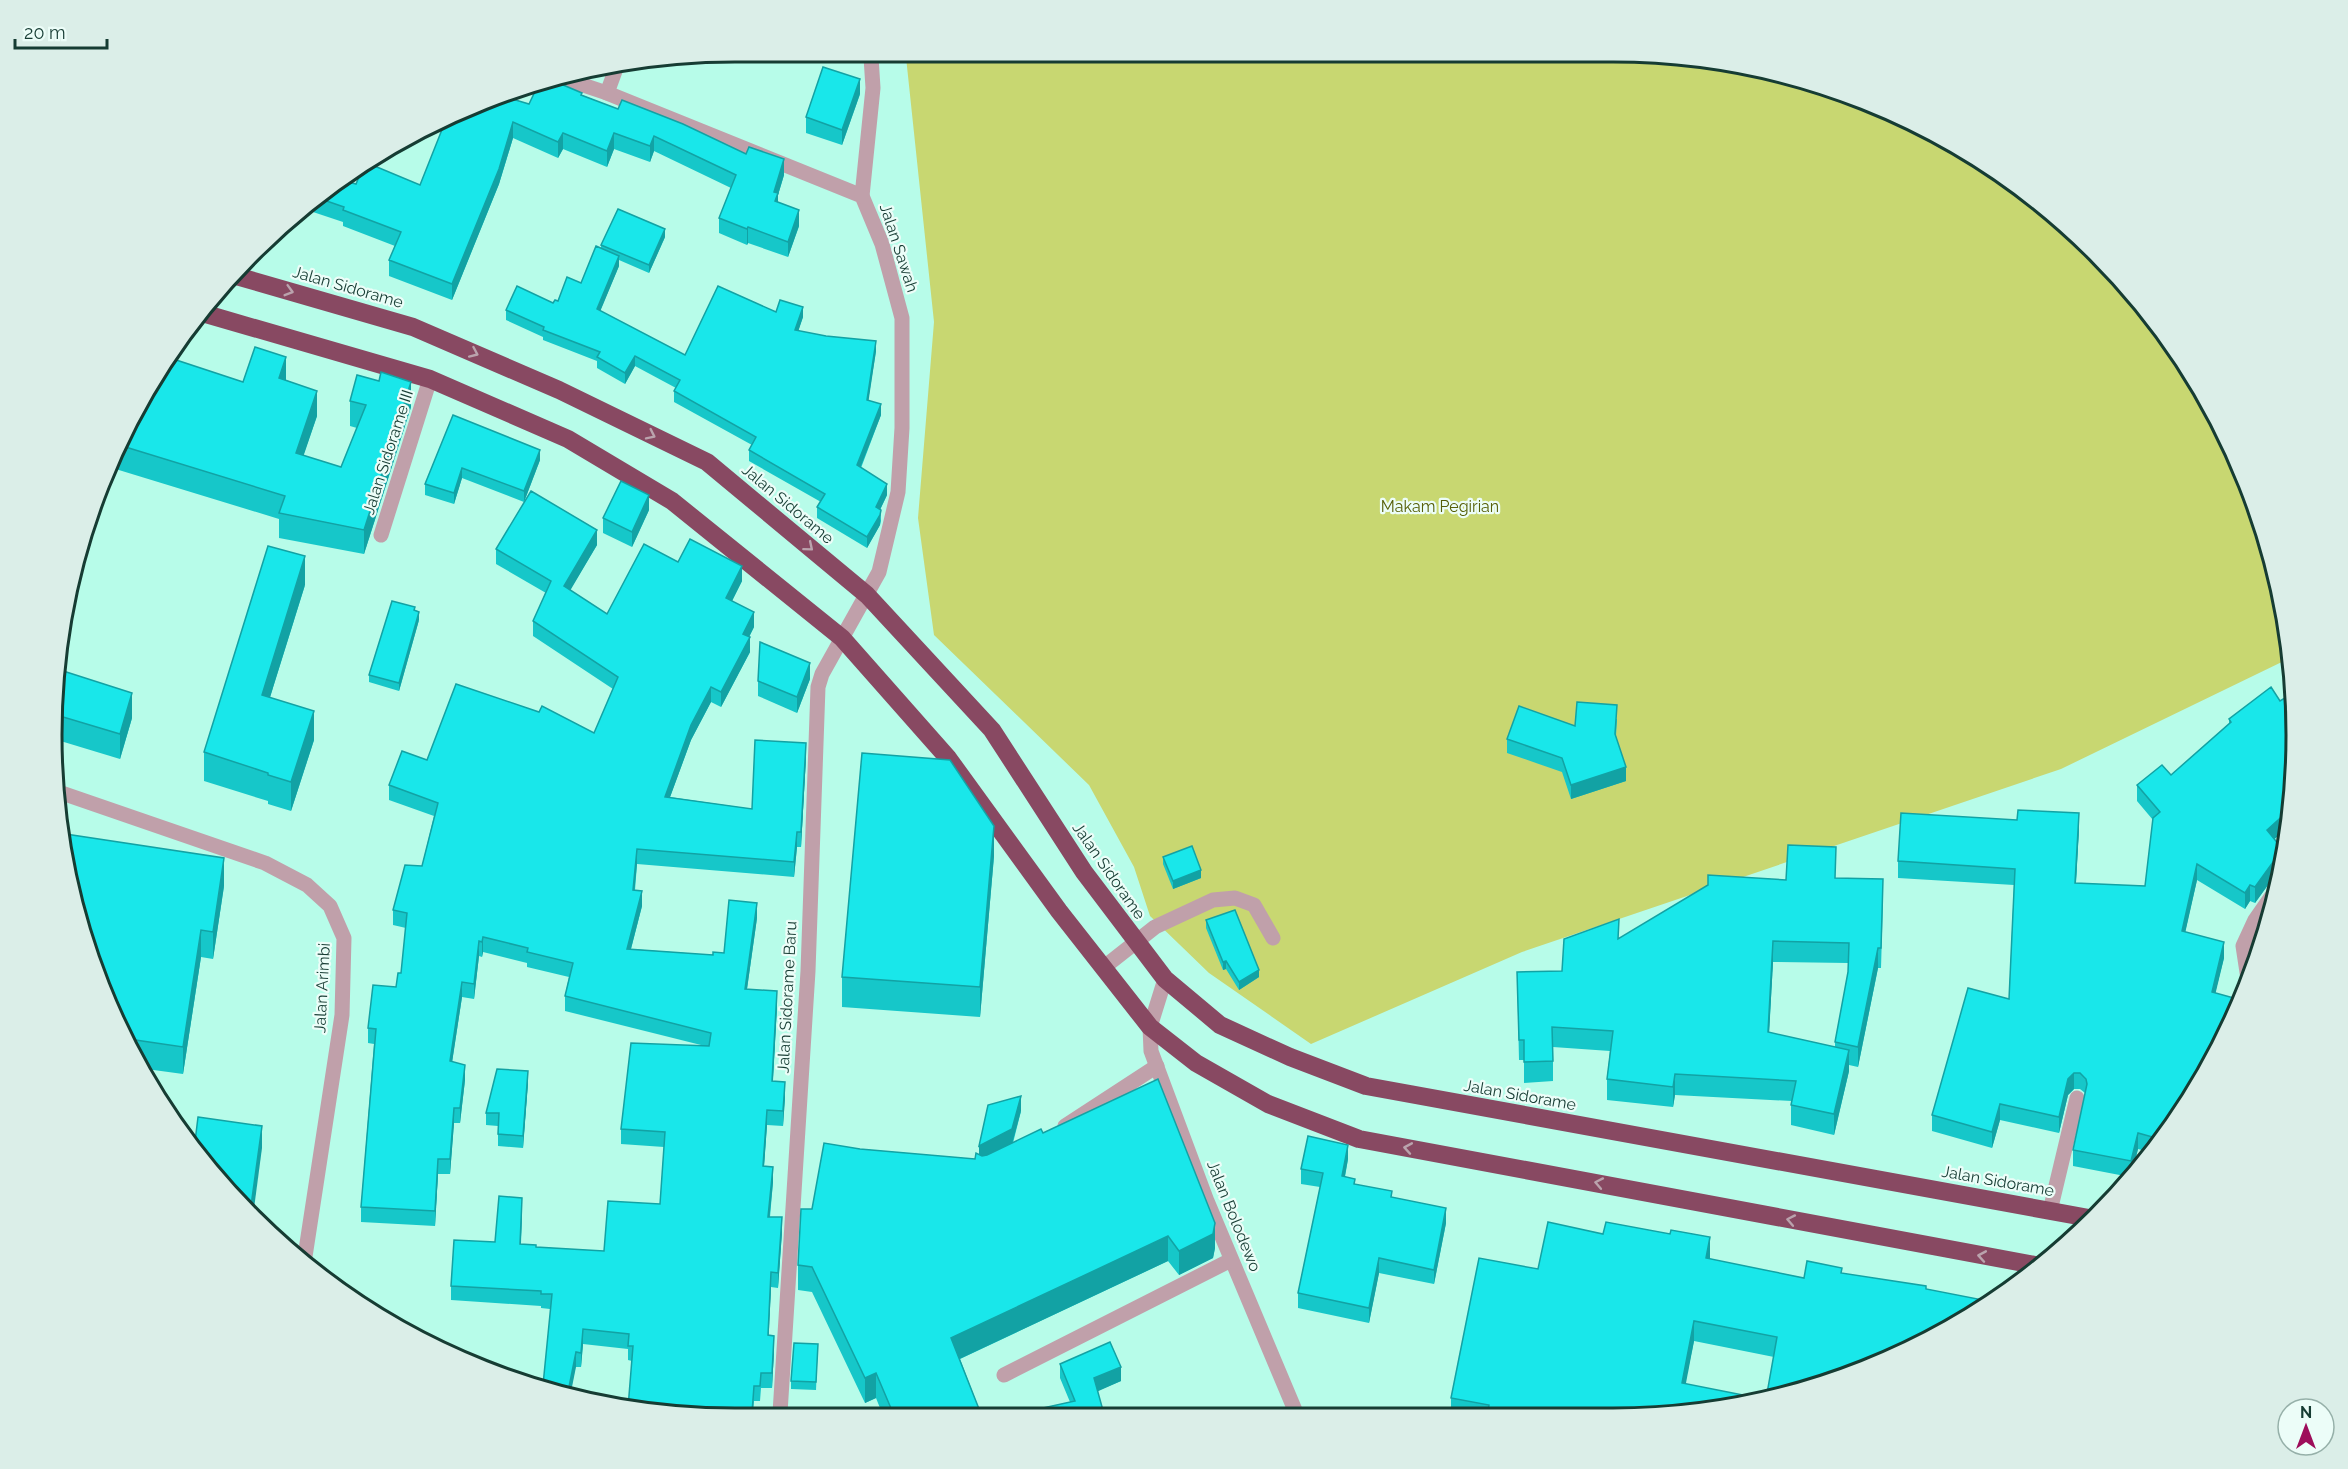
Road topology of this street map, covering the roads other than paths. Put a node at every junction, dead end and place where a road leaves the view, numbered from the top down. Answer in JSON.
{"nodes":[{"id":1,"x":871,"y":62,"type":"edge"},
{"id":2,"x":615,"y":72,"type":"edge"},
{"id":3,"x":572,"y":81,"type":"edge"},
{"id":4,"x":607,"y":93,"type":"junction"},
{"id":5,"x":862,"y":196,"type":"junction"},
{"id":6,"x":242,"y":278,"type":"edge"},
{"id":7,"x":209,"y":315,"type":"edge"},
{"id":8,"x":430,"y":379,"type":"junction"},
{"id":9,"x":381,"y":535,"type":"dead end"},
{"id":10,"x":867,"y":596,"type":"junction"},
{"id":11,"x":842,"y":638,"type":"junction"},
{"id":12,"x":64,"y":794,"type":"edge"},
{"id":13,"x":2265,"y":906,"type":"edge"},
{"id":14,"x":1273,"y":938,"type":"dead end"},
{"id":15,"x":1136,"y":942,"type":"junction"},
{"id":16,"x":2246,"y":964,"type":"edge"},
{"id":17,"x":1104,"y":968,"type":"junction"},
{"id":18,"x":1165,"y":979,"type":"junction"},
{"id":19,"x":1150,"y":1027,"type":"junction"},
{"id":20,"x":1157,"y":1066,"type":"junction"},
{"id":21,"x":2076,"y":1098,"type":"dead end"},
{"id":22,"x":1057,"y":1131,"type":"edge"},
{"id":23,"x":2050,"y":1210,"type":"junction"},
{"id":24,"x":2082,"y":1217,"type":"edge"},
{"id":25,"x":306,"y":1252,"type":"edge"},
{"id":26,"x":1232,"y":1260,"type":"junction"},
{"id":27,"x":2028,"y":1264,"type":"edge"},
{"id":28,"x":1004,"y":1375,"type":"dead end"},
{"id":29,"x":780,"y":1408,"type":"edge"},
{"id":30,"x":1293,"y":1408,"type":"edge"}],
"edges":[{"from":1,"to":5,"type":"street"},
{"from":2,"to":4,"type":"street"},
{"from":3,"to":4,"type":"street","name":"Jalan Sawah"},
{"from":4,"to":5,"type":"street","name":"Jalan Sawah"},
{"from":5,"to":10,"type":"street","name":"Jalan Sawah"},
{"from":6,"to":10,"type":"highway","name":"Jalan Sidorame","one_way":true},
{"from":7,"to":8,"type":"highway"},
{"from":8,"to":9,"type":"street","name":"Jalan Sidorame III"},
{"from":8,"to":11,"type":"highway"},
{"from":10,"to":11,"type":"street","name":"Jalan Sidorame Baru"},
{"from":10,"to":15,"type":"highway","name":"Jalan Sidorame"},
{"from":11,"to":17,"type":"highway"},
{"from":11,"to":29,"type":"street","name":"Jalan Sidorame Baru"},
{"from":12,"to":25,"type":"street","name":"Jalan Arimbi"},
{"from":13,"to":16,"type":"street"},
{"from":14,"to":15,"type":"street"},
{"from":15,"to":17,"type":"street"},
{"from":15,"to":18,"type":"highway","name":"Jalan Sidorame"},
{"from":17,"to":19,"type":"highway"},
{"from":18,"to":19,"type":"street"},
{"from":18,"to":23,"type":"highway","name":"Jalan Sidorame"},
{"from":19,"to":20,"type":"street","name":"Jalan Bolodewo"},
{"from":27,"to":19,"type":"highway","one_way":true},
{"from":20,"to":22,"type":"street"},
{"from":20,"to":26,"type":"street","name":"Jalan Bolodewo"},
{"from":21,"to":23,"type":"street"},
{"from":23,"to":24,"type":"highway","name":"Jalan Sidorame"},
{"from":26,"to":28,"type":"street"},
{"from":26,"to":30,"type":"street","name":"Jalan Bolodewo"}]}
